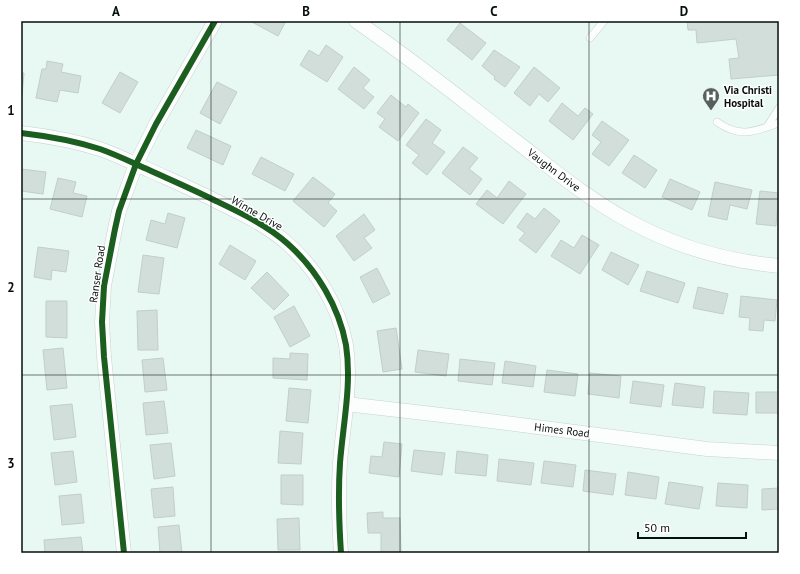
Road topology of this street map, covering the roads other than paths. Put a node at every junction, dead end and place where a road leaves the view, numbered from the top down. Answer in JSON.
{"nodes":[{"id":1,"x":215,"y":21,"type":"edge"},
{"id":2,"x":356,"y":21,"type":"edge"},
{"id":3,"x":604,"y":21,"type":"edge"},
{"id":4,"x":590,"y":38,"type":"dead end"},
{"id":5,"x":779,"y":108,"type":"edge"},
{"id":6,"x":717,"y":122,"type":"dead end"},
{"id":7,"x":779,"y":122,"type":"edge"},
{"id":8,"x":767,"y":127,"type":"junction"},
{"id":9,"x":21,"y":133,"type":"edge"},
{"id":10,"x":136,"y":164,"type":"junction"},
{"id":11,"x":779,"y":266,"type":"edge"},
{"id":12,"x":346,"y":404,"type":"junction"},
{"id":13,"x":779,"y":454,"type":"edge"},
{"id":14,"x":124,"y":553,"type":"edge"},
{"id":15,"x":341,"y":553,"type":"edge"}],
"edges":[{"from":1,"to":10,"type":"street","name":"Ranser Road"},
{"from":2,"to":11,"type":"street","name":"Vaughn Drive"},
{"from":3,"to":4,"type":"lane"},
{"from":5,"to":8,"type":"lane"},
{"from":6,"to":8,"type":"lane"},
{"from":7,"to":8,"type":"lane"},
{"from":9,"to":10,"type":"street","name":"Winne Drive"},
{"from":10,"to":12,"type":"street","name":"Winne Drive"},
{"from":10,"to":14,"type":"street","name":"Ranser Road"},
{"from":12,"to":13,"type":"street","name":"Himes Road"},
{"from":12,"to":15,"type":"street","name":"Winne Drive"}]}
